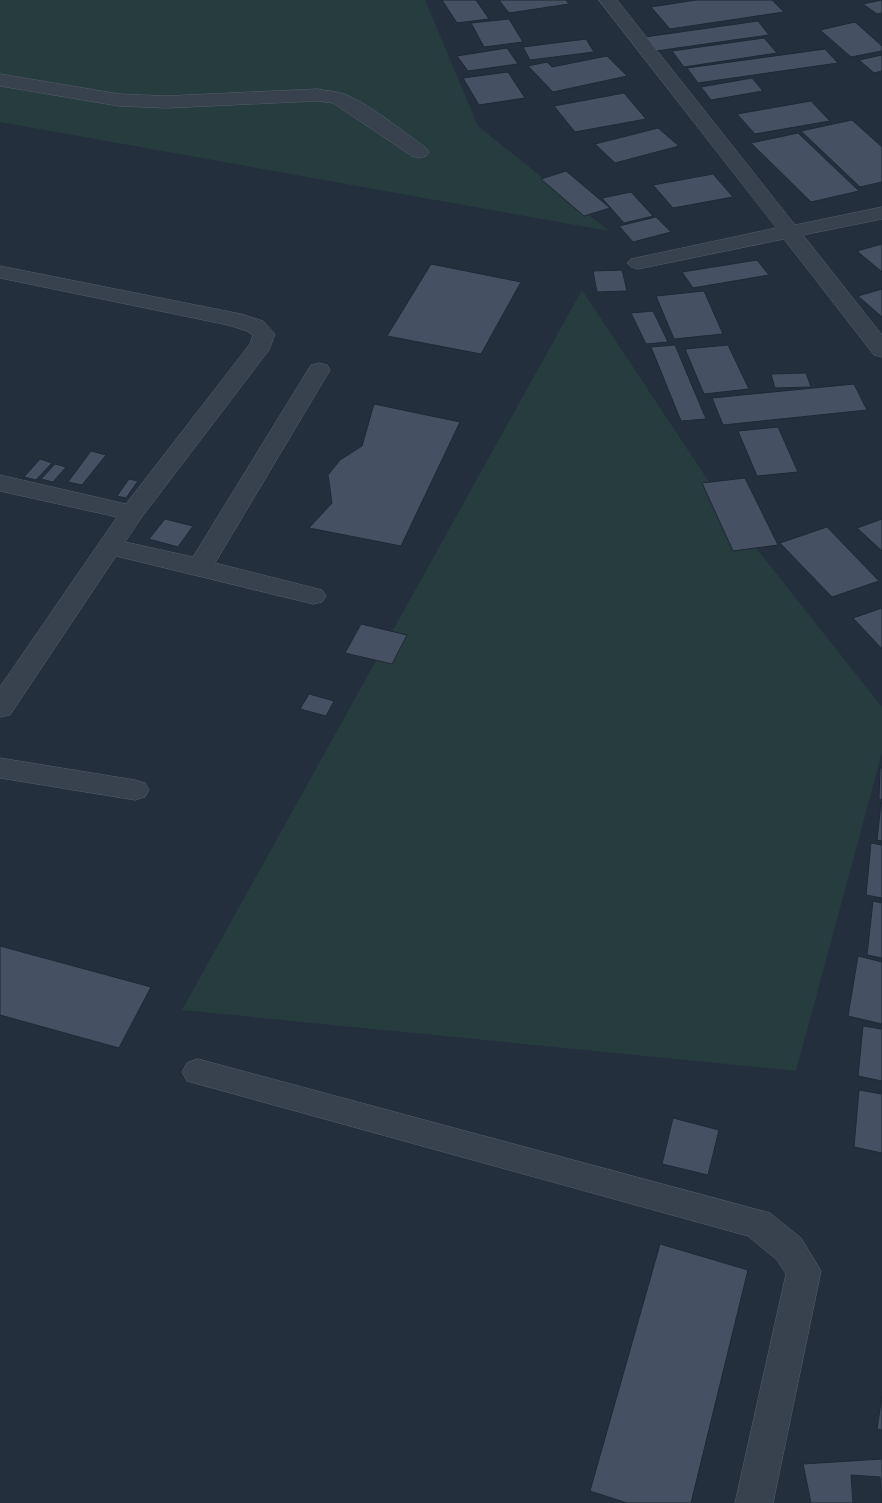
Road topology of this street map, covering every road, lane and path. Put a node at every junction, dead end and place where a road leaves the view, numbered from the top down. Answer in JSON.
{"nodes":[{"id":1,"x":608,"y":0,"type":"edge"},
{"id":2,"x":0,"y":80,"type":"edge"},
{"id":3,"x":419,"y":152,"type":"dead end"},
{"id":4,"x":882,"y":213,"type":"edge"},
{"id":5,"x":790,"y":233,"type":"junction"},
{"id":6,"x":638,"y":263,"type":"dead end"},
{"id":7,"x":0,"y":272,"type":"edge"},
{"id":8,"x":882,"y":350,"type":"edge"},
{"id":9,"x":319,"y":370,"type":"dead end"},
{"id":10,"x":0,"y":483,"type":"edge"},
{"id":11,"x":132,"y":513,"type":"junction"},
{"id":12,"x":108,"y":546,"type":"junction"},
{"id":13,"x":200,"y":567,"type":"junction"},
{"id":14,"x":313,"y":596,"type":"dead end"},
{"id":15,"x":0,"y":708,"type":"edge"},
{"id":16,"x":0,"y":768,"type":"edge"},
{"id":17,"x":136,"y":790,"type":"dead end"},
{"id":18,"x":198,"y":1072,"type":"dead end"},
{"id":19,"x":754,"y":1503,"type":"edge"}],
"edges":[{"from":1,"to":5,"type":"street"},
{"from":2,"to":3,"type":"street"},
{"from":4,"to":5,"type":"street"},
{"from":5,"to":6,"type":"street"},
{"from":5,"to":8,"type":"street"},
{"from":7,"to":11,"type":"street"},
{"from":9,"to":13,"type":"street"},
{"from":10,"to":11,"type":"street"},
{"from":11,"to":12,"type":"street"},
{"from":12,"to":13,"type":"street"},
{"from":12,"to":15,"type":"street"},
{"from":13,"to":14,"type":"street"},
{"from":16,"to":17,"type":"street"},
{"from":18,"to":19,"type":"street"}]}
